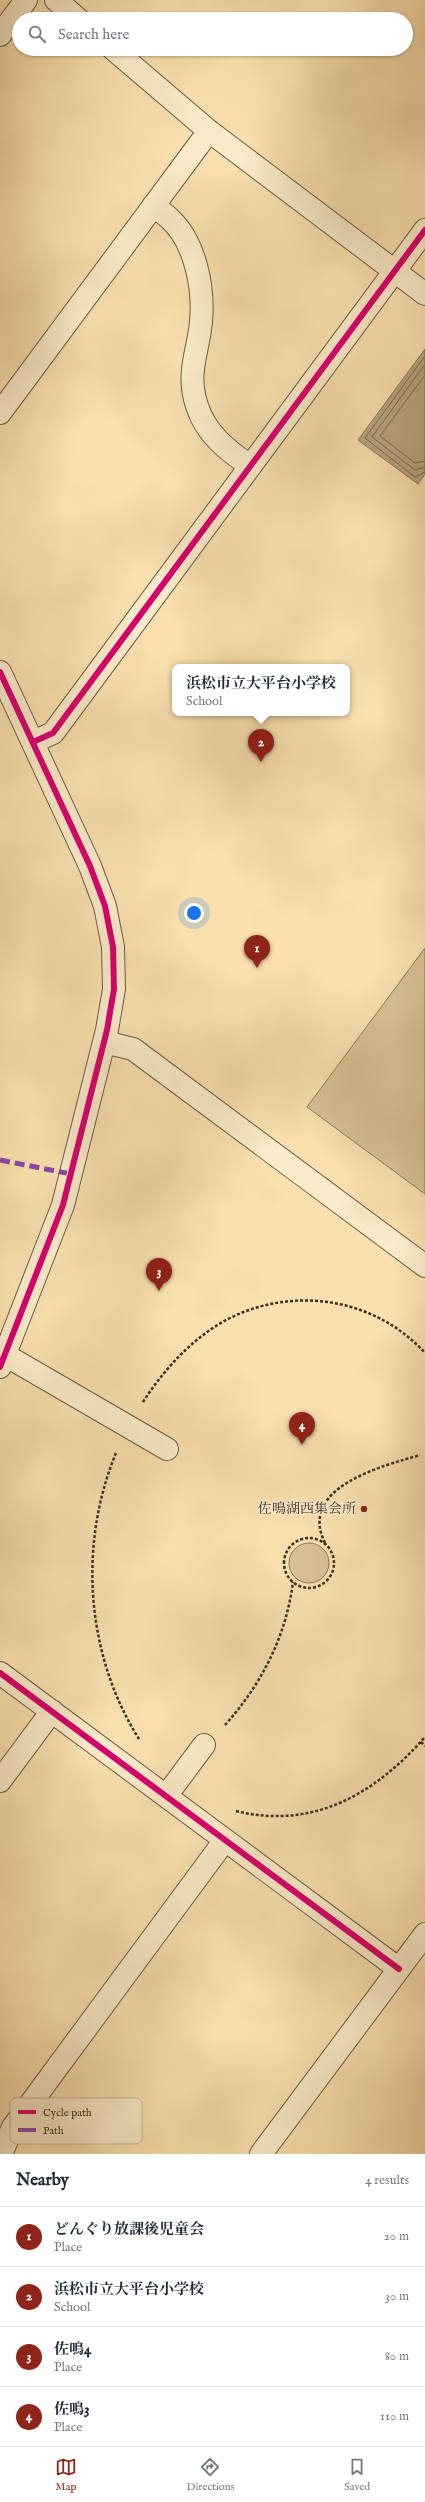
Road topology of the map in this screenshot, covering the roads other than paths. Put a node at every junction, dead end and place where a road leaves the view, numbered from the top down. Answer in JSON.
{"nodes":[{"id":1,"x":26,"y":0,"type":"edge"},
{"id":2,"x":56,"y":0,"type":"edge"},
{"id":3,"x":17,"y":12,"type":"edge"},
{"id":4,"x":70,"y":12,"type":"edge"},
{"id":5,"x":12,"y":19,"type":"edge"},
{"id":6,"x":0,"y":35,"type":"edge"},
{"id":7,"x":121,"y":56,"type":"edge"},
{"id":8,"x":209,"y":131,"type":"junction"},
{"id":9,"x":153,"y":206,"type":"junction"},
{"id":10,"x":425,"y":230,"type":"edge"},
{"id":11,"x":394,"y":272,"type":"junction"},
{"id":12,"x":425,"y":294,"type":"edge"},
{"id":13,"x":0,"y":414,"type":"edge"},
{"id":14,"x":250,"y":466,"type":"junction"},
{"id":15,"x":0,"y":672,"type":"edge"},
{"id":16,"x":33,"y":742,"type":"junction"},
{"id":17,"x":104,"y":1042,"type":"junction"},
{"id":18,"x":425,"y":1266,"type":"edge"},
{"id":19,"x":2,"y":1361,"type":"edge"},
{"id":20,"x":167,"y":1449,"type":"dead end"},
{"id":21,"x":0,"y":1673,"type":"edge"},
{"id":22,"x":52,"y":1711,"type":"junction"},
{"id":23,"x":204,"y":1745,"type":"road end"},
{"id":24,"x":0,"y":1781,"type":"edge"},
{"id":25,"x":166,"y":1796,"type":"junction"},
{"id":26,"x":226,"y":1840,"type":"junction"},
{"id":27,"x":425,"y":1934,"type":"edge"},
{"id":28,"x":399,"y":1969,"type":"junction"},
{"id":29,"x":35,"y":2098,"type":"edge"},
{"id":30,"x":10,"y":2135,"type":"edge"},
{"id":31,"x":1,"y":2154,"type":"edge"},
{"id":32,"x":261,"y":2154,"type":"edge"}],
"edges":[{"from":1,"to":3,"type":"street"},
{"from":2,"to":4,"type":"street"},
{"from":5,"to":6,"type":"street"},
{"from":7,"to":8,"type":"street"},
{"from":8,"to":9,"type":"street"},
{"from":8,"to":11,"type":"street"},
{"from":9,"to":13,"type":"street"},
{"from":9,"to":14,"type":"street"},
{"from":10,"to":11,"type":"street"},
{"from":11,"to":12,"type":"street"},
{"from":11,"to":14,"type":"street"},
{"from":14,"to":16,"type":"street"},
{"from":15,"to":16,"type":"street"},
{"from":16,"to":17,"type":"street"},
{"from":17,"to":18,"type":"street"},
{"from":17,"to":19,"type":"street"},
{"from":19,"to":20,"type":"street"},
{"from":21,"to":22,"type":"street"},
{"from":22,"to":24,"type":"street"},
{"from":22,"to":25,"type":"street"},
{"from":23,"to":25,"type":"street"},
{"from":25,"to":26,"type":"street"},
{"from":26,"to":28,"type":"street"},
{"from":26,"to":29,"type":"street"},
{"from":27,"to":28,"type":"street"},
{"from":28,"to":32,"type":"street"},
{"from":30,"to":31,"type":"street"}]}
